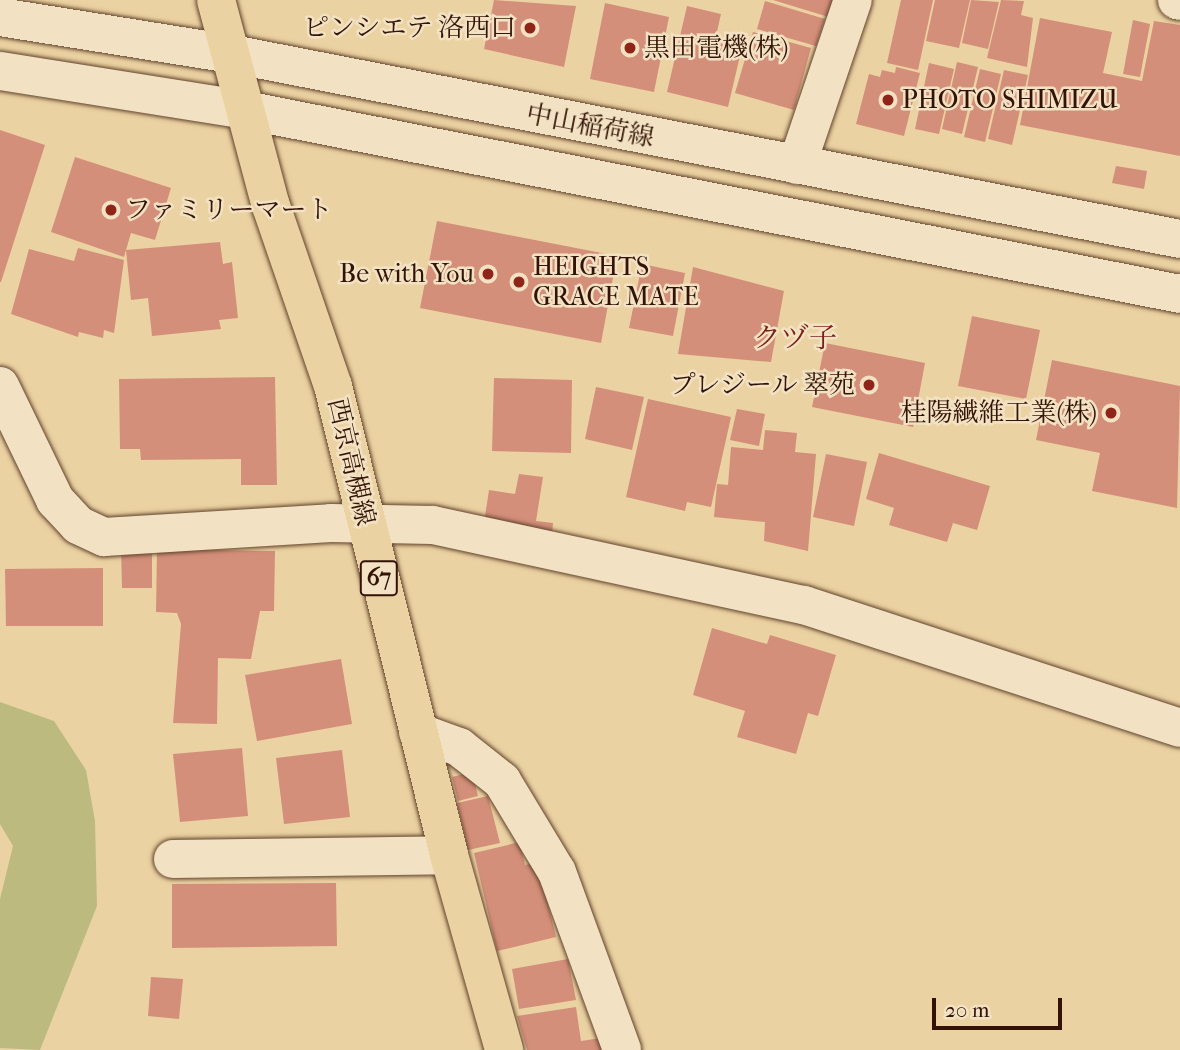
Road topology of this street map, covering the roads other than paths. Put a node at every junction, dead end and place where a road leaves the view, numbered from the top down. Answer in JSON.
{"nodes":[{"id":1,"x":216,"y":0,"type":"edge"},
{"id":2,"x":853,"y":0,"type":"edge"},
{"id":3,"x":0,"y":17,"type":"edge"},
{"id":4,"x":232,"y":54,"type":"junction"},
{"id":5,"x":0,"y":71,"type":"edge"},
{"id":6,"x":245,"y":110,"type":"junction"},
{"id":7,"x":797,"y":165,"type":"junction"},
{"id":8,"x":1180,"y":239,"type":"edge"},
{"id":9,"x":1180,"y":293,"type":"edge"},
{"id":10,"x":0,"y":386,"type":"edge"},
{"id":11,"x":366,"y":525,"type":"junction"},
{"id":12,"x":1180,"y":728,"type":"edge"},
{"id":13,"x":418,"y":732,"type":"junction"},
{"id":14,"x":449,"y":855,"type":"junction"},
{"id":15,"x":173,"y":859,"type":"dead end"},
{"id":16,"x":504,"y":1050,"type":"edge"},
{"id":17,"x":622,"y":1050,"type":"edge"}],
"edges":[{"from":1,"to":4,"type":"main road","name":"西京高槻線","number":"67"},
{"from":2,"to":7,"type":"main road"},
{"from":3,"to":4,"type":"main road","name":"中山稲荷線"},
{"from":4,"to":6,"type":"main road","name":"西京高槻線","number":"67"},
{"from":4,"to":7,"type":"main road","name":"中山稲荷線"},
{"from":5,"to":6,"type":"main road","name":"中山稲荷線"},
{"from":6,"to":9,"type":"main road","name":"中山稲荷線"},
{"from":6,"to":11,"type":"main road","name":"西京高槻線","number":"67"},
{"from":7,"to":8,"type":"main road","name":"中山稲荷線"},
{"from":10,"to":11,"type":"main road"},
{"from":11,"to":12,"type":"main road"},
{"from":11,"to":13,"type":"main road","name":"西京高槻線","number":"67"},
{"from":13,"to":14,"type":"main road","name":"西京高槻線","number":"67"},
{"from":13,"to":17,"type":"main road"},
{"from":14,"to":15,"type":"main road"},
{"from":14,"to":16,"type":"main road","name":"西京高槻線","number":"67"}]}
